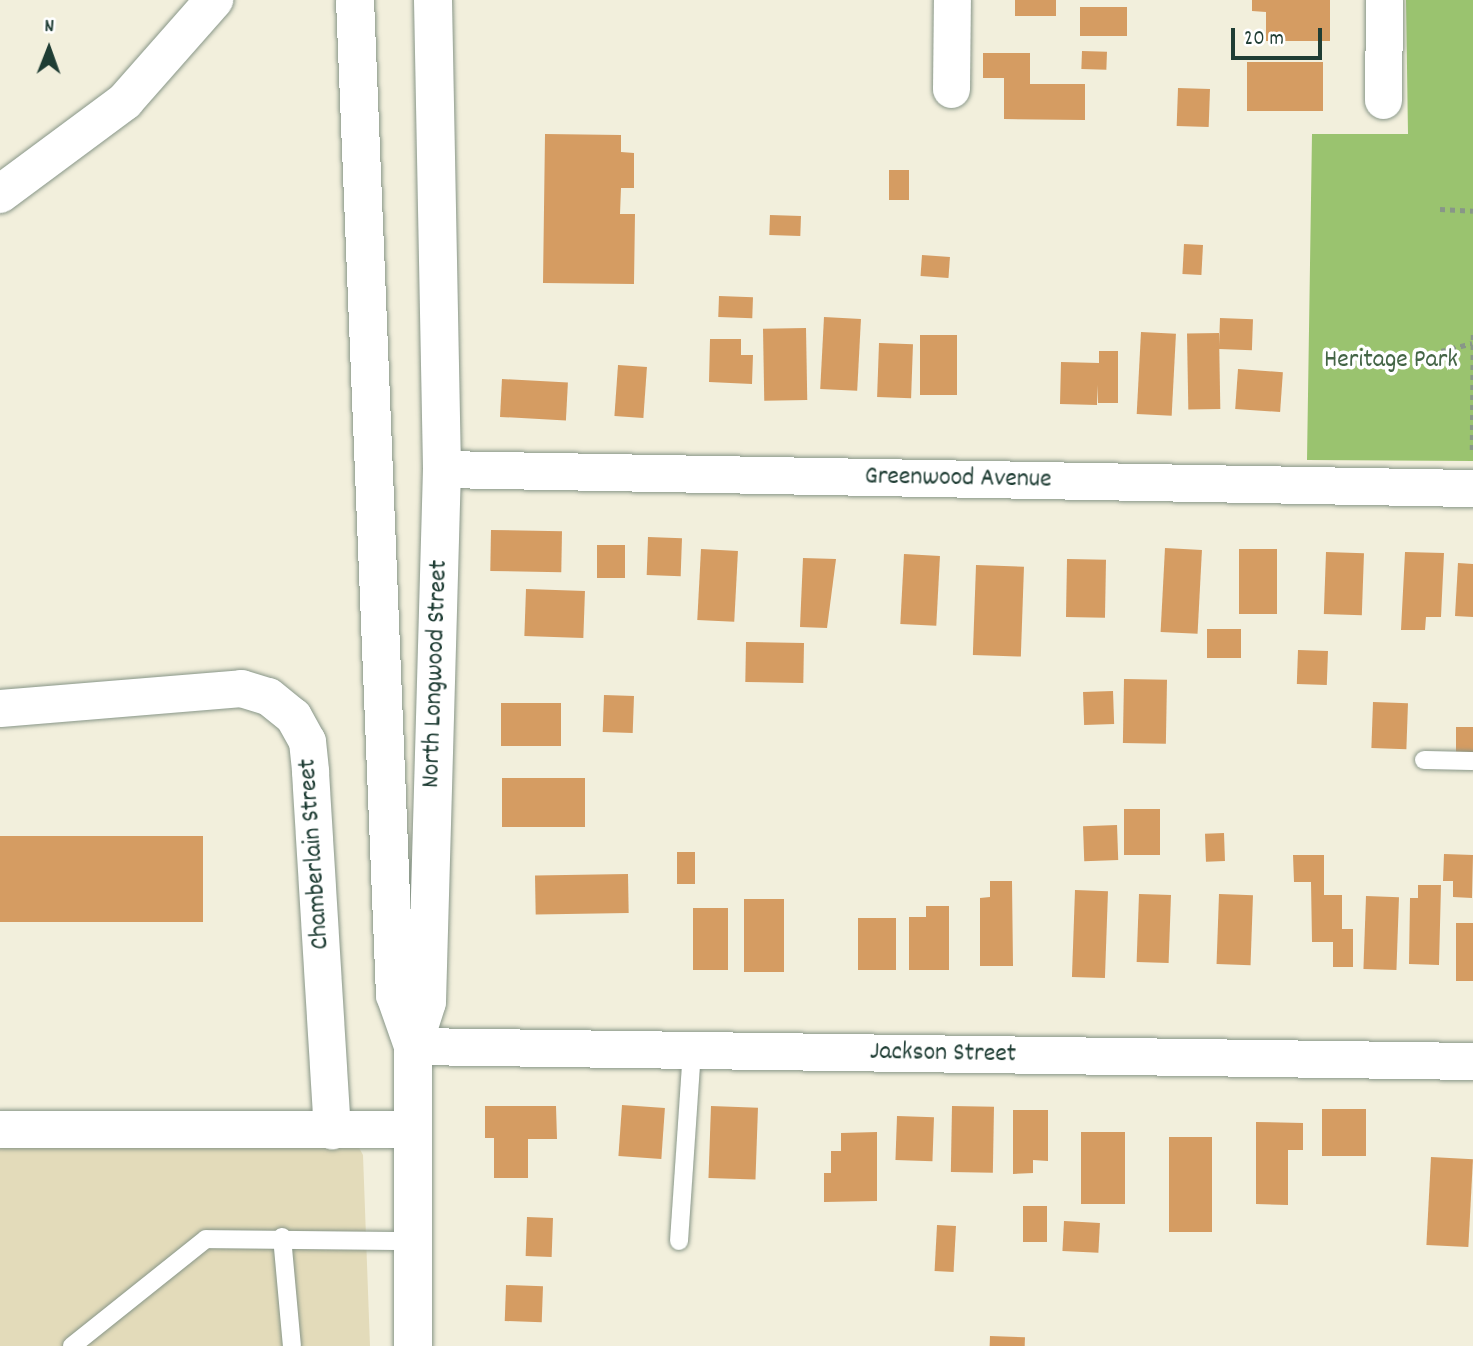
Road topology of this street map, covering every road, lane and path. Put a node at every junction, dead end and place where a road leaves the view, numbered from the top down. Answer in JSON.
{"nodes":[{"id":1,"x":214,"y":0,"type":"edge"},
{"id":2,"x":355,"y":0,"type":"edge"},
{"id":3,"x":433,"y":0,"type":"edge"},
{"id":4,"x":951,"y":0,"type":"edge"},
{"id":5,"x":1384,"y":0,"type":"edge"},
{"id":6,"x":951,"y":89,"type":"dead end"},
{"id":7,"x":1383,"y":100,"type":"dead end"},
{"id":8,"x":0,"y":194,"type":"edge"},
{"id":9,"x":1440,"y":209,"type":"dead end"},
{"id":10,"x":1473,"y":211,"type":"edge"},
{"id":11,"x":1473,"y":331,"type":"edge"},
{"id":12,"x":1472,"y":343,"type":"edge"},
{"id":13,"x":1441,"y":351,"type":"dead end"},
{"id":14,"x":1472,"y":450,"type":"edge"},
{"id":15,"x":442,"y":469,"type":"junction"},
{"id":16,"x":1473,"y":488,"type":"edge"},
{"id":17,"x":0,"y":708,"type":"edge"},
{"id":18,"x":1424,"y":760,"type":"dead end"},
{"id":19,"x":1473,"y":761,"type":"edge"},
{"id":20,"x":413,"y":1046,"type":"junction"},
{"id":21,"x":692,"y":1050,"type":"junction"},
{"id":22,"x":1473,"y":1061,"type":"edge"},
{"id":23,"x":0,"y":1129,"type":"edge"},
{"id":24,"x":412,"y":1129,"type":"junction"},
{"id":25,"x":332,"y":1130,"type":"junction"},
{"id":26,"x":282,"y":1237,"type":"junction"},
{"id":27,"x":412,"y":1241,"type":"junction"},
{"id":28,"x":679,"y":1241,"type":"dead end"},
{"id":29,"x":72,"y":1346,"type":"edge"},
{"id":30,"x":292,"y":1346,"type":"edge"},
{"id":31,"x":413,"y":1346,"type":"edge"}],
"edges":[{"from":1,"to":8,"type":"main road"},
{"from":2,"to":20,"type":"main road"},
{"from":3,"to":15,"type":"main road","name":"North Longwood Street"},
{"from":4,"to":6,"type":"street"},
{"from":5,"to":7,"type":"street"},
{"from":9,"to":10,"type":"path"},
{"from":11,"to":12,"type":"path"},
{"from":12,"to":13,"type":"path"},
{"from":12,"to":14,"type":"path"},
{"from":15,"to":16,"type":"street","name":"Greenwood Avenue"},
{"from":15,"to":20,"type":"main road","name":"North Longwood Street"},
{"from":17,"to":25,"type":"street","name":"Chamberlain Street"},
{"from":18,"to":19,"type":"lane"},
{"from":20,"to":21,"type":"street","name":"Jackson Street"},
{"from":20,"to":24,"type":"main road","name":"North Longwood Street"},
{"from":21,"to":22,"type":"street","name":"Jackson Street"},
{"from":21,"to":28,"type":"lane"},
{"from":23,"to":25,"type":"street"},
{"from":24,"to":25,"type":"street"},
{"from":24,"to":27,"type":"main road","name":"North Longwood Street"},
{"from":26,"to":27,"type":"lane"},
{"from":26,"to":29,"type":"lane"},
{"from":26,"to":30,"type":"lane"},
{"from":27,"to":31,"type":"main road","name":"North Longwood Street"}]}
